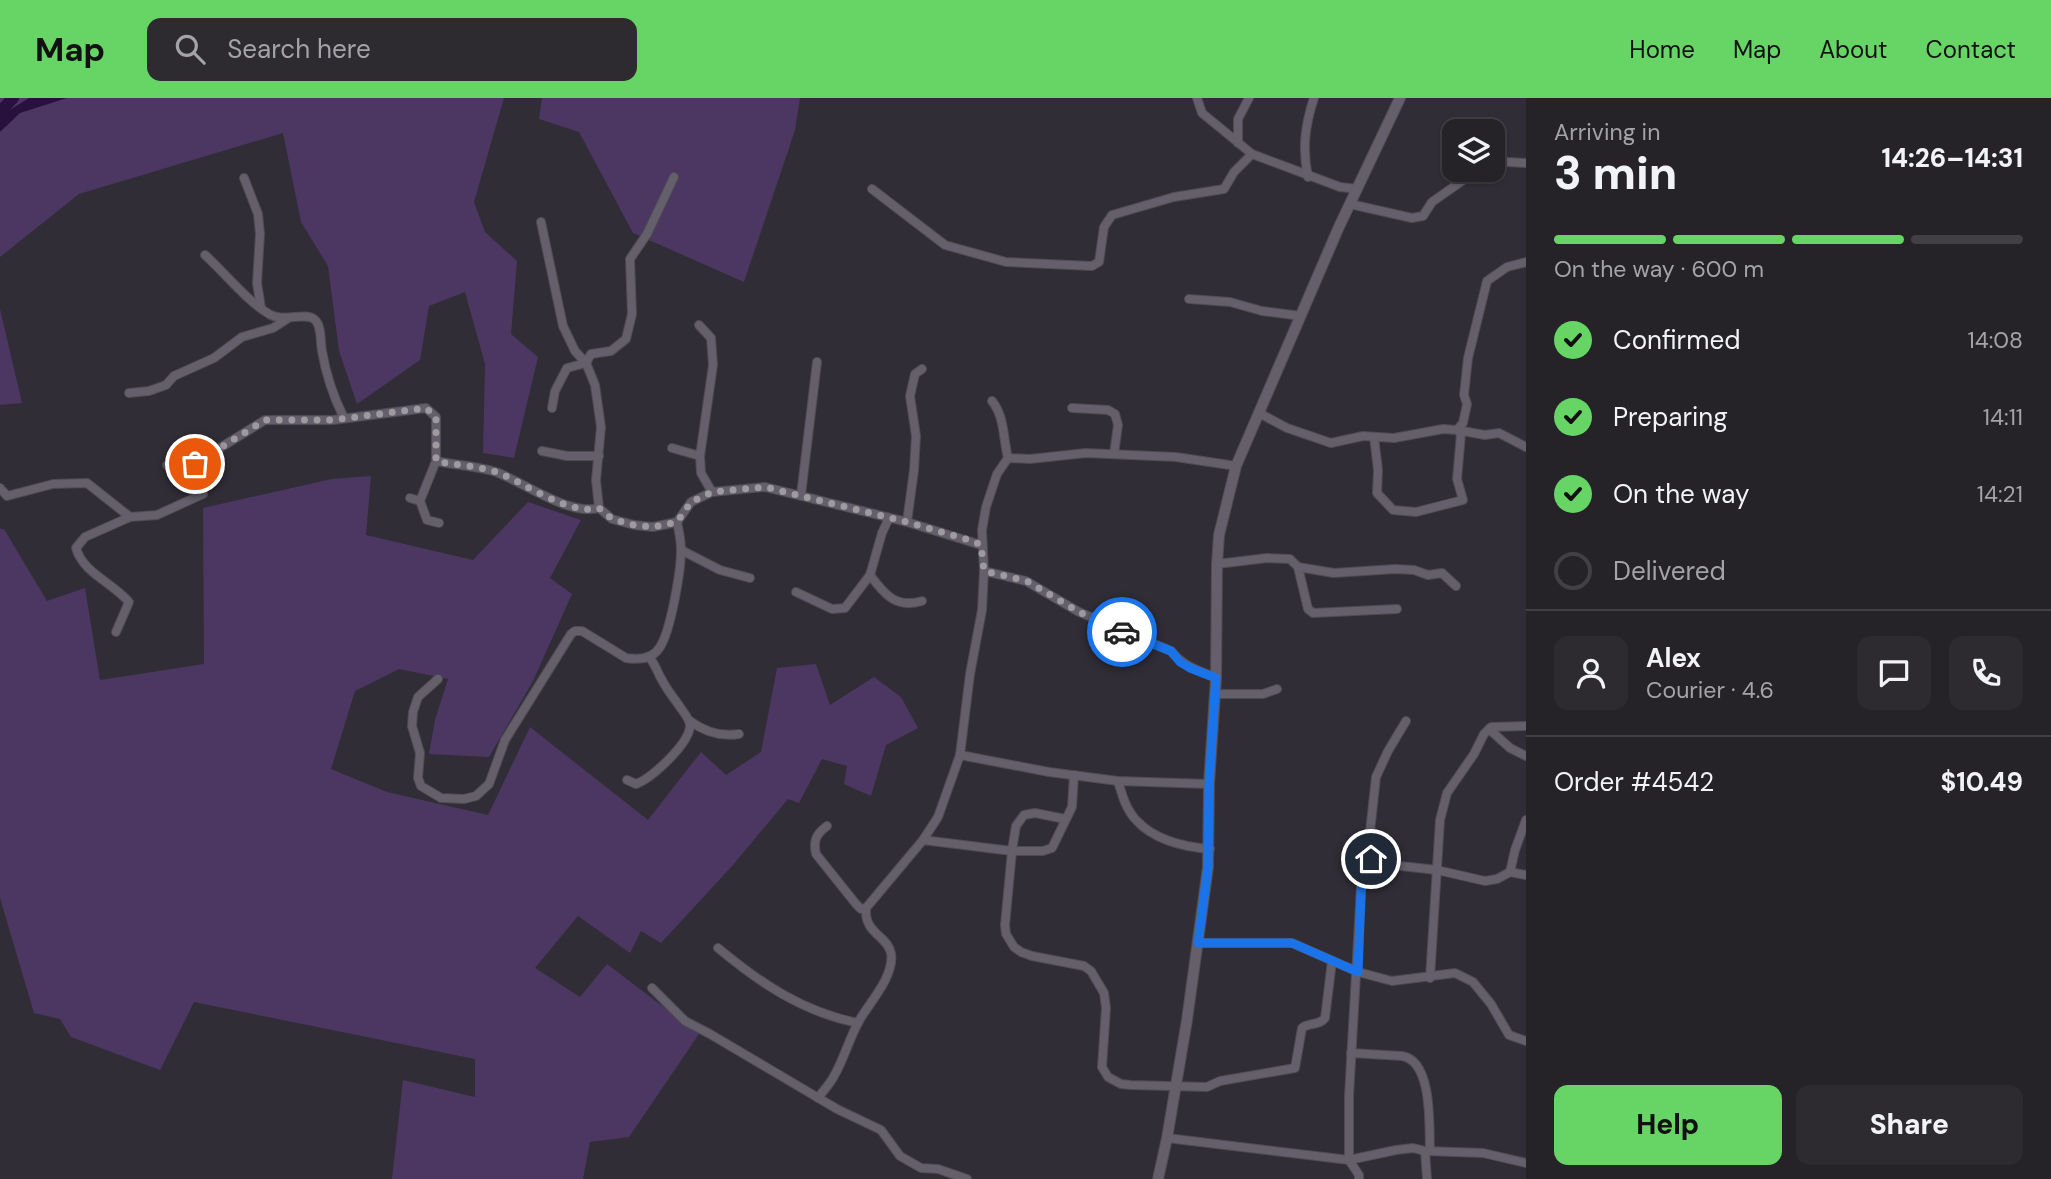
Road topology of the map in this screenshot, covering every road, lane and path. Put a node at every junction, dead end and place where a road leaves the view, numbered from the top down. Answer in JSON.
{"nodes":[{"id":1,"x":1196,"y":98,"type":"edge"},
{"id":2,"x":1249,"y":98,"type":"edge"},
{"id":3,"x":1314,"y":98,"type":"edge"},
{"id":4,"x":1400,"y":98,"type":"edge"},
{"id":5,"x":1238,"y":143,"type":"junction"},
{"id":6,"x":1251,"y":154,"type":"junction"},
{"id":7,"x":1505,"y":161,"type":"edge"},
{"id":8,"x":1526,"y":163,"type":"edge"},
{"id":9,"x":674,"y":177,"type":"dead end"},
{"id":10,"x":1308,"y":177,"type":"junction"},
{"id":11,"x":244,"y":178,"type":"dead end"},
{"id":12,"x":1461,"y":182,"type":"edge"},
{"id":13,"x":872,"y":189,"type":"dead end"},
{"id":14,"x":1358,"y":189,"type":"junction"},
{"id":15,"x":1350,"y":204,"type":"junction"},
{"id":16,"x":541,"y":222,"type":"dead end"},
{"id":17,"x":205,"y":255,"type":"dead end"},
{"id":18,"x":1526,"y":262,"type":"edge"},
{"id":19,"x":1189,"y":299,"type":"dead end"},
{"id":20,"x":261,"y":308,"type":"junction"},
{"id":21,"x":1301,"y":316,"type":"junction"},
{"id":22,"x":287,"y":319,"type":"junction"},
{"id":23,"x":699,"y":325,"type":"dead end"},
{"id":24,"x":817,"y":362,"type":"dead end"},
{"id":25,"x":586,"y":363,"type":"junction"},
{"id":26,"x":922,"y":369,"type":"dead end"},
{"id":27,"x":130,"y":393,"type":"dead end"},
{"id":28,"x":992,"y":401,"type":"dead end"},
{"id":29,"x":552,"y":408,"type":"dead end"},
{"id":30,"x":1072,"y":408,"type":"dead end"},
{"id":31,"x":1259,"y":413,"type":"junction"},
{"id":32,"x":344,"y":418,"type":"junction"},
{"id":33,"x":1457,"y":430,"type":"junction"},
{"id":34,"x":1374,"y":437,"type":"junction"},
{"id":35,"x":1526,"y":447,"type":"edge"},
{"id":36,"x":672,"y":449,"type":"dead end"},
{"id":37,"x":542,"y":451,"type":"dead end"},
{"id":38,"x":1114,"y":454,"type":"junction"},
{"id":39,"x":196,"y":456,"type":"junction"},
{"id":40,"x":598,"y":456,"type":"junction"},
{"id":41,"x":699,"y":456,"type":"junction"},
{"id":42,"x":1007,"y":458,"type":"junction"},
{"id":43,"x":436,"y":461,"type":"junction"},
{"id":44,"x":167,"y":465,"type":"dead end"},
{"id":45,"x":1236,"y":466,"type":"junction"},
{"id":46,"x":0,"y":488,"type":"edge"},
{"id":47,"x":712,"y":492,"type":"junction"},
{"id":48,"x":801,"y":495,"type":"junction"},
{"id":49,"x":410,"y":498,"type":"dead end"},
{"id":50,"x":421,"y":501,"type":"junction"},
{"id":51,"x":599,"y":508,"type":"junction"},
{"id":52,"x":130,"y":517,"type":"junction"},
{"id":53,"x":889,"y":518,"type":"junction"},
{"id":54,"x":677,"y":522,"type":"junction"},
{"id":55,"x":907,"y":522,"type":"junction"},
{"id":56,"x":439,"y":523,"type":"dead end"},
{"id":57,"x":981,"y":545,"type":"junction"},
{"id":58,"x":681,"y":550,"type":"junction"},
{"id":59,"x":1217,"y":564,"type":"junction"},
{"id":60,"x":1298,"y":567,"type":"junction"},
{"id":61,"x":984,"y":571,"type":"junction"},
{"id":62,"x":870,"y":575,"type":"junction"},
{"id":63,"x":751,"y":578,"type":"dead end"},
{"id":64,"x":1456,"y":586,"type":"dead end"},
{"id":65,"x":796,"y":592,"type":"dead end"},
{"id":66,"x":922,"y":601,"type":"dead end"},
{"id":67,"x":1397,"y":609,"type":"dead end"},
{"id":68,"x":116,"y":632,"type":"dead end"},
{"id":69,"x":649,"y":657,"type":"junction"},
{"id":70,"x":1216,"y":678,"type":"junction"},
{"id":71,"x":438,"y":679,"type":"dead end"},
{"id":72,"x":1277,"y":689,"type":"dead end"},
{"id":73,"x":1214,"y":694,"type":"junction"},
{"id":74,"x":690,"y":721,"type":"junction"},
{"id":75,"x":1406,"y":721,"type":"dead end"},
{"id":76,"x":1526,"y":726,"type":"edge"},
{"id":77,"x":1489,"y":729,"type":"junction"},
{"id":78,"x":739,"y":734,"type":"dead end"},
{"id":79,"x":960,"y":755,"type":"junction"},
{"id":80,"x":1526,"y":756,"type":"edge"},
{"id":81,"x":1074,"y":775,"type":"junction"},
{"id":82,"x":627,"y":780,"type":"dead end"},
{"id":83,"x":1118,"y":781,"type":"junction"},
{"id":84,"x":1209,"y":784,"type":"junction"},
{"id":85,"x":1065,"y":819,"type":"junction"},
{"id":86,"x":1526,"y":820,"type":"edge"},
{"id":87,"x":827,"y":826,"type":"dead end"},
{"id":88,"x":923,"y":841,"type":"junction"},
{"id":89,"x":1209,"y":849,"type":"junction"},
{"id":90,"x":1012,"y":850,"type":"junction"},
{"id":91,"x":1371,"y":859,"type":"junction"},
{"id":92,"x":1437,"y":870,"type":"junction"},
{"id":93,"x":1510,"y":872,"type":"junction"},
{"id":94,"x":1526,"y":875,"type":"edge"},
{"id":95,"x":866,"y":908,"type":"junction"},
{"id":96,"x":1198,"y":943,"type":"junction"},
{"id":97,"x":718,"y":948,"type":"dead end"},
{"id":98,"x":1332,"y":961,"type":"junction"},
{"id":99,"x":1358,"y":972,"type":"junction"},
{"id":100,"x":1430,"y":978,"type":"junction"},
{"id":101,"x":652,"y":988,"type":"dead end"},
{"id":102,"x":858,"y":1023,"type":"junction"},
{"id":103,"x":1526,"y":1041,"type":"edge"},
{"id":104,"x":1351,"y":1054,"type":"junction"},
{"id":105,"x":1175,"y":1088,"type":"junction"},
{"id":106,"x":818,"y":1098,"type":"junction"},
{"id":107,"x":1167,"y":1138,"type":"junction"},
{"id":108,"x":1428,"y":1151,"type":"junction"},
{"id":109,"x":1349,"y":1160,"type":"junction"},
{"id":110,"x":1526,"y":1163,"type":"edge"},
{"id":111,"x":967,"y":1179,"type":"edge"},
{"id":112,"x":1158,"y":1179,"type":"edge"},
{"id":113,"x":1359,"y":1179,"type":"edge"},
{"id":114,"x":1427,"y":1179,"type":"edge"}],
"edges":[{"from":1,"to":5,"type":"street"},
{"from":2,"to":5,"type":"street"},
{"from":3,"to":10,"type":"street"},
{"from":4,"to":14,"type":"street"},
{"from":5,"to":6,"type":"street"},
{"from":6,"to":10,"type":"street"},
{"from":6,"to":13,"type":"street"},
{"from":7,"to":8,"type":"street"},
{"from":9,"to":25,"type":"street"},
{"from":10,"to":14,"type":"street"},
{"from":11,"to":20,"type":"street"},
{"from":12,"to":15,"type":"street"},
{"from":14,"to":15,"type":"street"},
{"from":15,"to":21,"type":"street"},
{"from":16,"to":25,"type":"street"},
{"from":17,"to":20,"type":"street"},
{"from":18,"to":33,"type":"street"},
{"from":19,"to":21,"type":"street"},
{"from":20,"to":22,"type":"street"},
{"from":21,"to":31,"type":"street"},
{"from":22,"to":27,"type":"street"},
{"from":22,"to":32,"type":"street"},
{"from":23,"to":41,"type":"street"},
{"from":24,"to":48,"type":"street"},
{"from":25,"to":29,"type":"street"},
{"from":25,"to":40,"type":"street"},
{"from":26,"to":55,"type":"street"},
{"from":28,"to":42,"type":"street"},
{"from":30,"to":38,"type":"street"},
{"from":31,"to":34,"type":"street"},
{"from":31,"to":45,"type":"street"},
{"from":32,"to":39,"type":"street"},
{"from":32,"to":43,"type":"street"},
{"from":33,"to":34,"type":"street"},
{"from":33,"to":34,"type":"street"},
{"from":33,"to":35,"type":"street"},
{"from":36,"to":41,"type":"street"},
{"from":37,"to":40,"type":"street"},
{"from":38,"to":42,"type":"street"},
{"from":38,"to":45,"type":"street"},
{"from":39,"to":44,"type":"street"},
{"from":39,"to":52,"type":"street"},
{"from":40,"to":51,"type":"street"},
{"from":41,"to":47,"type":"street"},
{"from":42,"to":57,"type":"street"},
{"from":43,"to":50,"type":"street"},
{"from":43,"to":51,"type":"street"},
{"from":45,"to":59,"type":"street"},
{"from":46,"to":52,"type":"street"},
{"from":47,"to":48,"type":"street"},
{"from":47,"to":54,"type":"street"},
{"from":48,"to":53,"type":"street"},
{"from":49,"to":50,"type":"street"},
{"from":50,"to":56,"type":"street"},
{"from":51,"to":54,"type":"street"},
{"from":52,"to":68,"type":"street"},
{"from":53,"to":55,"type":"street"},
{"from":53,"to":62,"type":"street"},
{"from":54,"to":58,"type":"street"},
{"from":55,"to":57,"type":"street"},
{"from":57,"to":61,"type":"street"},
{"from":58,"to":63,"type":"street"},
{"from":58,"to":69,"type":"street"},
{"from":59,"to":60,"type":"street"},
{"from":59,"to":70,"type":"street"},
{"from":60,"to":64,"type":"street"},
{"from":60,"to":67,"type":"street"},
{"from":61,"to":70,"type":"street"},
{"from":61,"to":79,"type":"street"},
{"from":62,"to":65,"type":"street"},
{"from":62,"to":66,"type":"street"},
{"from":69,"to":71,"type":"street"},
{"from":69,"to":74,"type":"street"},
{"from":70,"to":73,"type":"street"},
{"from":72,"to":73,"type":"street"},
{"from":73,"to":84,"type":"street"},
{"from":74,"to":78,"type":"street"},
{"from":74,"to":82,"type":"street"},
{"from":75,"to":91,"type":"street"},
{"from":76,"to":77,"type":"street"},
{"from":77,"to":80,"type":"street"},
{"from":77,"to":92,"type":"street"},
{"from":79,"to":81,"type":"street"},
{"from":79,"to":88,"type":"street"},
{"from":81,"to":83,"type":"street"},
{"from":81,"to":85,"type":"street"},
{"from":83,"to":84,"type":"street"},
{"from":83,"to":89,"type":"street"},
{"from":84,"to":89,"type":"street"},
{"from":85,"to":90,"type":"street"},
{"from":85,"to":90,"type":"street"},
{"from":86,"to":93,"type":"street"},
{"from":87,"to":95,"type":"street"},
{"from":88,"to":90,"type":"street"},
{"from":88,"to":95,"type":"street"},
{"from":89,"to":96,"type":"street"},
{"from":90,"to":105,"type":"street"},
{"from":91,"to":92,"type":"street"},
{"from":91,"to":99,"type":"street"},
{"from":92,"to":93,"type":"street"},
{"from":92,"to":100,"type":"street"},
{"from":93,"to":94,"type":"street"},
{"from":95,"to":102,"type":"street"},
{"from":96,"to":98,"type":"street"},
{"from":96,"to":105,"type":"street"},
{"from":97,"to":102,"type":"street"},
{"from":98,"to":99,"type":"street"},
{"from":98,"to":105,"type":"street"},
{"from":99,"to":100,"type":"street"},
{"from":99,"to":104,"type":"street"},
{"from":100,"to":103,"type":"street"},
{"from":101,"to":106,"type":"street"},
{"from":102,"to":106,"type":"street"},
{"from":104,"to":108,"type":"street"},
{"from":104,"to":109,"type":"street"},
{"from":105,"to":107,"type":"street"},
{"from":106,"to":111,"type":"street"},
{"from":107,"to":109,"type":"street"},
{"from":107,"to":112,"type":"street"},
{"from":108,"to":109,"type":"street"},
{"from":108,"to":110,"type":"street"},
{"from":108,"to":114,"type":"street"},
{"from":109,"to":113,"type":"street"}]}
